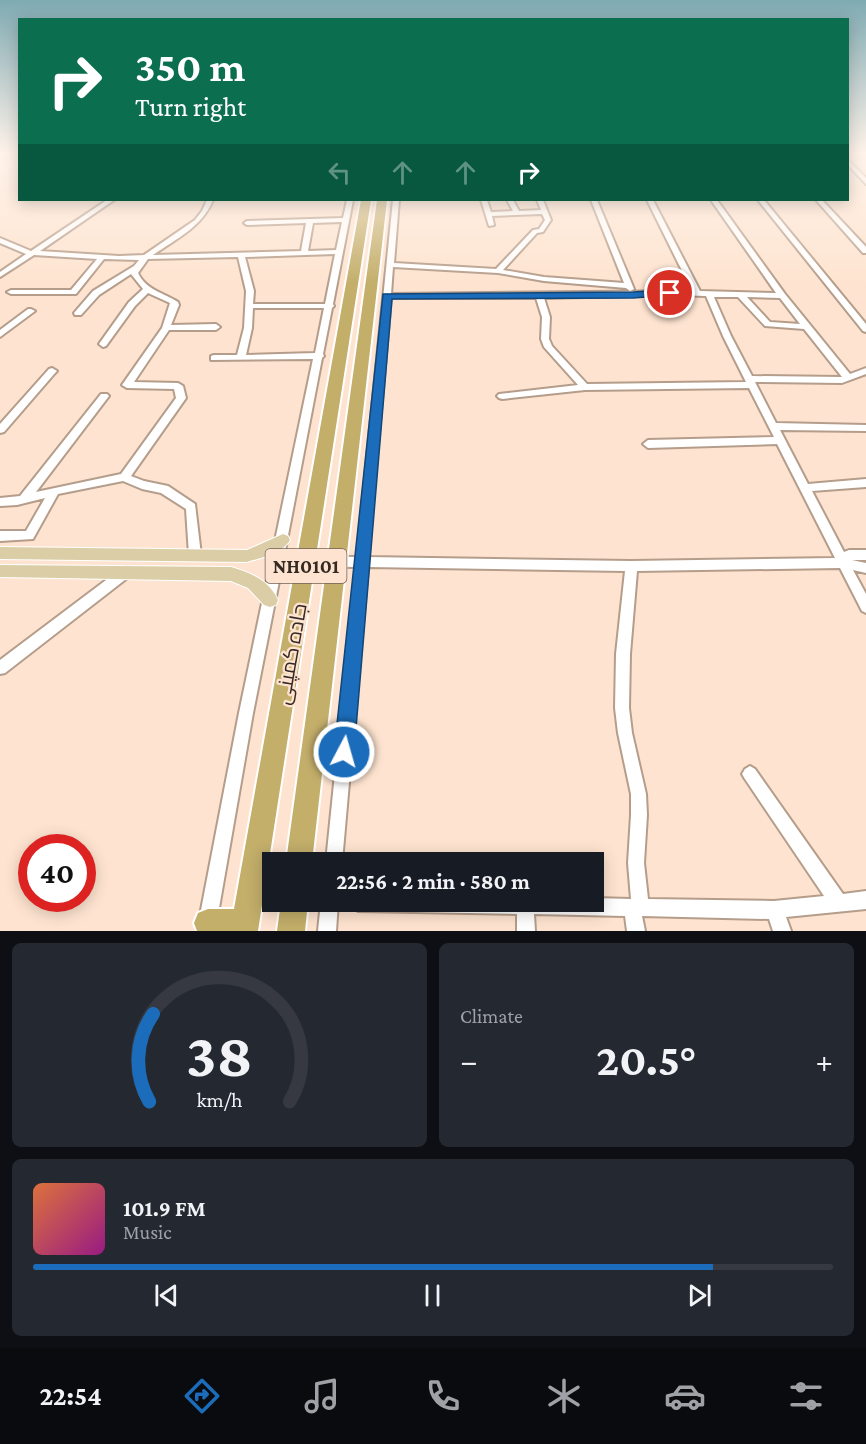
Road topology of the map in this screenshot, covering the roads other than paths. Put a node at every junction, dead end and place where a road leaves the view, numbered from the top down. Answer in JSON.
{"nodes":[{"id":1,"x":109,"y":201,"type":"edge"},
{"id":2,"x":210,"y":201,"type":"edge"},
{"id":3,"x":350,"y":201,"type":"edge"},
{"id":4,"x":366,"y":201,"type":"edge"},
{"id":5,"x":382,"y":201,"type":"edge"},
{"id":6,"x":396,"y":201,"type":"edge"},
{"id":7,"x":484,"y":201,"type":"edge"},
{"id":8,"x":511,"y":201,"type":"edge"},
{"id":9,"x":540,"y":201,"type":"edge"},
{"id":10,"x":594,"y":201,"type":"edge"},
{"id":11,"x":650,"y":201,"type":"edge"},
{"id":12,"x":715,"y":201,"type":"edge"},
{"id":13,"x":762,"y":201,"type":"edge"},
{"id":14,"x":820,"y":201,"type":"edge"},
{"id":15,"x":546,"y":212,"type":"junction"},
{"id":16,"x":517,"y":213,"type":"junction"},
{"id":17,"x":488,"y":214,"type":"junction"},
{"id":18,"x":346,"y":220,"type":"junction"},
{"id":19,"x":310,"y":221,"type":"junction"},
{"id":20,"x":247,"y":223,"type":"dead end"},
{"id":21,"x":491,"y":225,"type":"dead end"},
{"id":22,"x":0,"y":240,"type":"edge"},
{"id":23,"x":866,"y":251,"type":"edge"},
{"id":24,"x":304,"y":252,"type":"junction"},
{"id":25,"x":340,"y":252,"type":"junction"},
{"id":26,"x":30,"y":253,"type":"junction"},
{"id":27,"x":146,"y":255,"type":"junction"},
{"id":28,"x":242,"y":255,"type":"junction"},
{"id":29,"x":102,"y":257,"type":"junction"},
{"id":30,"x":389,"y":265,"type":"junction"},
{"id":31,"x":135,"y":268,"type":"junction"},
{"id":32,"x":498,"y":271,"type":"junction"},
{"id":33,"x":0,"y":275,"type":"edge"},
{"id":34,"x":629,"y":286,"type":"junction"},
{"id":35,"x":147,"y":289,"type":"junction"},
{"id":36,"x":11,"y":292,"type":"dead end"},
{"id":37,"x":697,"y":294,"type":"junction"},
{"id":38,"x":709,"y":294,"type":"junction"},
{"id":39,"x":633,"y":295,"type":"junction"},
{"id":40,"x":740,"y":295,"type":"junction"},
{"id":41,"x":387,"y":296,"type":"junction"},
{"id":42,"x":539,"y":296,"type":"junction"},
{"id":43,"x":782,"y":296,"type":"junction"},
{"id":44,"x":249,"y":306,"type":"junction"},
{"id":45,"x":330,"y":306,"type":"junction"},
{"id":46,"x":31,"y":311,"type":"dead end"},
{"id":47,"x":78,"y":313,"type":"dead end"},
{"id":48,"x":216,"y":327,"type":"dead end"},
{"id":49,"x":806,"y":327,"type":"junction"},
{"id":50,"x":166,"y":328,"type":"junction"},
{"id":51,"x":866,"y":329,"type":"edge"},
{"id":52,"x":0,"y":334,"type":"edge"},
{"id":53,"x":103,"y":344,"type":"dead end"},
{"id":54,"x":320,"y":356,"type":"junction"},
{"id":55,"x":214,"y":358,"type":"dead end"},
{"id":56,"x":241,"y":358,"type":"junction"},
{"id":57,"x":52,"y":371,"type":"dead end"},
{"id":58,"x":866,"y":371,"type":"edge"},
{"id":59,"x":848,"y":378,"type":"junction"},
{"id":60,"x":750,"y":382,"type":"junction"},
{"id":61,"x":585,"y":387,"type":"junction"},
{"id":62,"x":104,"y":396,"type":"dead end"},
{"id":63,"x":502,"y":396,"type":"dead end"},
{"id":64,"x":772,"y":426,"type":"junction"},
{"id":65,"x":866,"y":428,"type":"edge"},
{"id":66,"x":0,"y":430,"type":"edge"},
{"id":67,"x":780,"y":440,"type":"junction"},
{"id":68,"x":648,"y":444,"type":"dead end"},
{"id":69,"x":124,"y":477,"type":"junction"},
{"id":70,"x":866,"y":483,"type":"edge"},
{"id":71,"x":804,"y":488,"type":"junction"},
{"id":72,"x":54,"y":490,"type":"junction"},
{"id":73,"x":24,"y":500,"type":"junction"},
{"id":74,"x":0,"y":502,"type":"edge"},
{"id":75,"x":0,"y":536,"type":"edge"},
{"id":76,"x":283,"y":540,"type":"junction"},
{"id":77,"x":0,"y":553,"type":"edge"},
{"id":78,"x":195,"y":555,"type":"junction"},
{"id":79,"x":866,"y":555,"type":"edge"},
{"id":80,"x":279,"y":561,"type":"junction"},
{"id":81,"x":307,"y":561,"type":"junction"},
{"id":82,"x":339,"y":561,"type":"junction"},
{"id":83,"x":363,"y":562,"type":"junction"},
{"id":84,"x":842,"y":563,"type":"junction"},
{"id":85,"x":631,"y":566,"type":"junction"},
{"id":86,"x":866,"y":568,"type":"edge"},
{"id":87,"x":0,"y":571,"type":"edge"},
{"id":88,"x":126,"y":572,"type":"junction"},
{"id":89,"x":270,"y":600,"type":"junction"},
{"id":90,"x":866,"y":607,"type":"edge"},
{"id":91,"x":0,"y":668,"type":"edge"},
{"id":92,"x":750,"y":774,"type":"dead end"},
{"id":93,"x":300,"y":852,"type":"edge"},
{"id":94,"x":335,"y":852,"type":"edge"},
{"id":95,"x":866,"y":900,"type":"edge"},
{"id":96,"x":838,"y":902,"type":"junction"},
{"id":97,"x":604,"y":906,"type":"edge"},
{"id":98,"x":636,"y":907,"type":"junction"},
{"id":99,"x":774,"y":910,"type":"junction"},
{"id":100,"x":294,"y":912,"type":"edge"},
{"id":101,"x":329,"y":912,"type":"edge"},
{"id":102,"x":525,"y":912,"type":"edge"},
{"id":103,"x":207,"y":927,"type":"edge"},
{"id":104,"x":244,"y":927,"type":"edge"},
{"id":105,"x":291,"y":931,"type":"edge"},
{"id":106,"x":327,"y":931,"type":"edge"},
{"id":107,"x":526,"y":931,"type":"edge"},
{"id":108,"x":636,"y":931,"type":"edge"},
{"id":109,"x":782,"y":931,"type":"edge"}],
"edges":[{"from":1,"to":26,"type":"street"},
{"from":2,"to":27,"type":"street"},
{"from":3,"to":18,"type":"street"},
{"from":4,"to":81,"type":"highway","name":"جاده کمپنی","number":"NH0101"},
{"from":5,"to":82,"type":"highway","name":"جاده کمپنی","number":"NH0101"},
{"from":6,"to":30,"type":"street"},
{"from":7,"to":17,"type":"street"},
{"from":8,"to":16,"type":"street"},
{"from":9,"to":15,"type":"street"},
{"from":10,"to":34,"type":"street"},
{"from":11,"to":37,"type":"street"},
{"from":12,"to":43,"type":"street"},
{"from":13,"to":51,"type":"street"},
{"from":14,"to":23,"type":"street"},
{"from":15,"to":16,"type":"street"},
{"from":15,"to":32,"type":"street"},
{"from":16,"to":17,"type":"street"},
{"from":17,"to":21,"type":"street"},
{"from":18,"to":19,"type":"street"},
{"from":18,"to":25,"type":"street"},
{"from":19,"to":20,"type":"street"},
{"from":19,"to":24,"type":"street"},
{"from":22,"to":26,"type":"street"},
{"from":24,"to":25,"type":"street"},
{"from":24,"to":28,"type":"street"},
{"from":25,"to":45,"type":"street"},
{"from":26,"to":29,"type":"street"},
{"from":26,"to":33,"type":"street"},
{"from":27,"to":28,"type":"street"},
{"from":27,"to":29,"type":"street"},
{"from":27,"to":31,"type":"street"},
{"from":28,"to":44,"type":"street"},
{"from":29,"to":36,"type":"street"},
{"from":30,"to":32,"type":"street"},
{"from":30,"to":41,"type":"street"},
{"from":31,"to":35,"type":"street"},
{"from":31,"to":47,"type":"street"},
{"from":32,"to":34,"type":"street"},
{"from":34,"to":39,"type":"street"},
{"from":35,"to":50,"type":"street"},
{"from":35,"to":53,"type":"street"},
{"from":37,"to":38,"type":"street"},
{"from":37,"to":39,"type":"street"},
{"from":38,"to":40,"type":"street"},
{"from":38,"to":60,"type":"street"},
{"from":39,"to":42,"type":"street"},
{"from":40,"to":43,"type":"street"},
{"from":40,"to":49,"type":"street"},
{"from":41,"to":42,"type":"street"},
{"from":41,"to":83,"type":"street"},
{"from":42,"to":61,"type":"street"},
{"from":43,"to":49,"type":"street"},
{"from":44,"to":45,"type":"street"},
{"from":44,"to":56,"type":"street"},
{"from":45,"to":54,"type":"street"},
{"from":46,"to":52,"type":"street"},
{"from":48,"to":50,"type":"street"},
{"from":49,"to":59,"type":"street"},
{"from":50,"to":69,"type":"street"},
{"from":54,"to":56,"type":"street"},
{"from":54,"to":76,"type":"street"},
{"from":55,"to":56,"type":"street"},
{"from":57,"to":66,"type":"street"},
{"from":58,"to":59,"type":"street"},
{"from":59,"to":60,"type":"street"},
{"from":60,"to":61,"type":"street"},
{"from":60,"to":64,"type":"street"},
{"from":61,"to":63,"type":"street"},
{"from":62,"to":73,"type":"street"},
{"from":64,"to":65,"type":"street"},
{"from":64,"to":67,"type":"street"},
{"from":67,"to":68,"type":"street"},
{"from":67,"to":71,"type":"street"},
{"from":69,"to":72,"type":"street"},
{"from":69,"to":78,"type":"street"},
{"from":70,"to":71,"type":"street"},
{"from":71,"to":84,"type":"street"},
{"from":72,"to":73,"type":"street"},
{"from":72,"to":75,"type":"street"},
{"from":73,"to":74,"type":"street"},
{"from":76,"to":78,"type":"main road"},
{"from":76,"to":80,"type":"street"},
{"from":77,"to":78,"type":"main road"},
{"from":79,"to":84,"type":"street"},
{"from":80,"to":81,"type":"street"},
{"from":80,"to":89,"type":"street"},
{"from":81,"to":82,"type":"street"},
{"from":81,"to":104,"type":"highway","name":"جاده کمپنی","number":"NH0101"},
{"from":82,"to":83,"type":"street"},
{"from":82,"to":93,"type":"highway","name":"جاده کمپنی","number":"NH0101"},
{"from":83,"to":85,"type":"street"},
{"from":83,"to":94,"type":"street"},
{"from":84,"to":85,"type":"street"},
{"from":84,"to":86,"type":"street"},
{"from":84,"to":90,"type":"street"},
{"from":85,"to":98,"type":"street"},
{"from":87,"to":88,"type":"main road"},
{"from":88,"to":89,"type":"main road"},
{"from":88,"to":91,"type":"street"},
{"from":89,"to":103,"type":"street"},
{"from":92,"to":96,"type":"street"},
{"from":95,"to":96,"type":"street"},
{"from":96,"to":99,"type":"street"},
{"from":97,"to":98,"type":"street"},
{"from":98,"to":99,"type":"street"},
{"from":98,"to":108,"type":"street"},
{"from":99,"to":109,"type":"street"},
{"from":100,"to":105,"type":"highway"},
{"from":101,"to":106,"type":"street"},
{"from":102,"to":107,"type":"street"},
{"from":103,"to":104,"type":"highway"}]}
